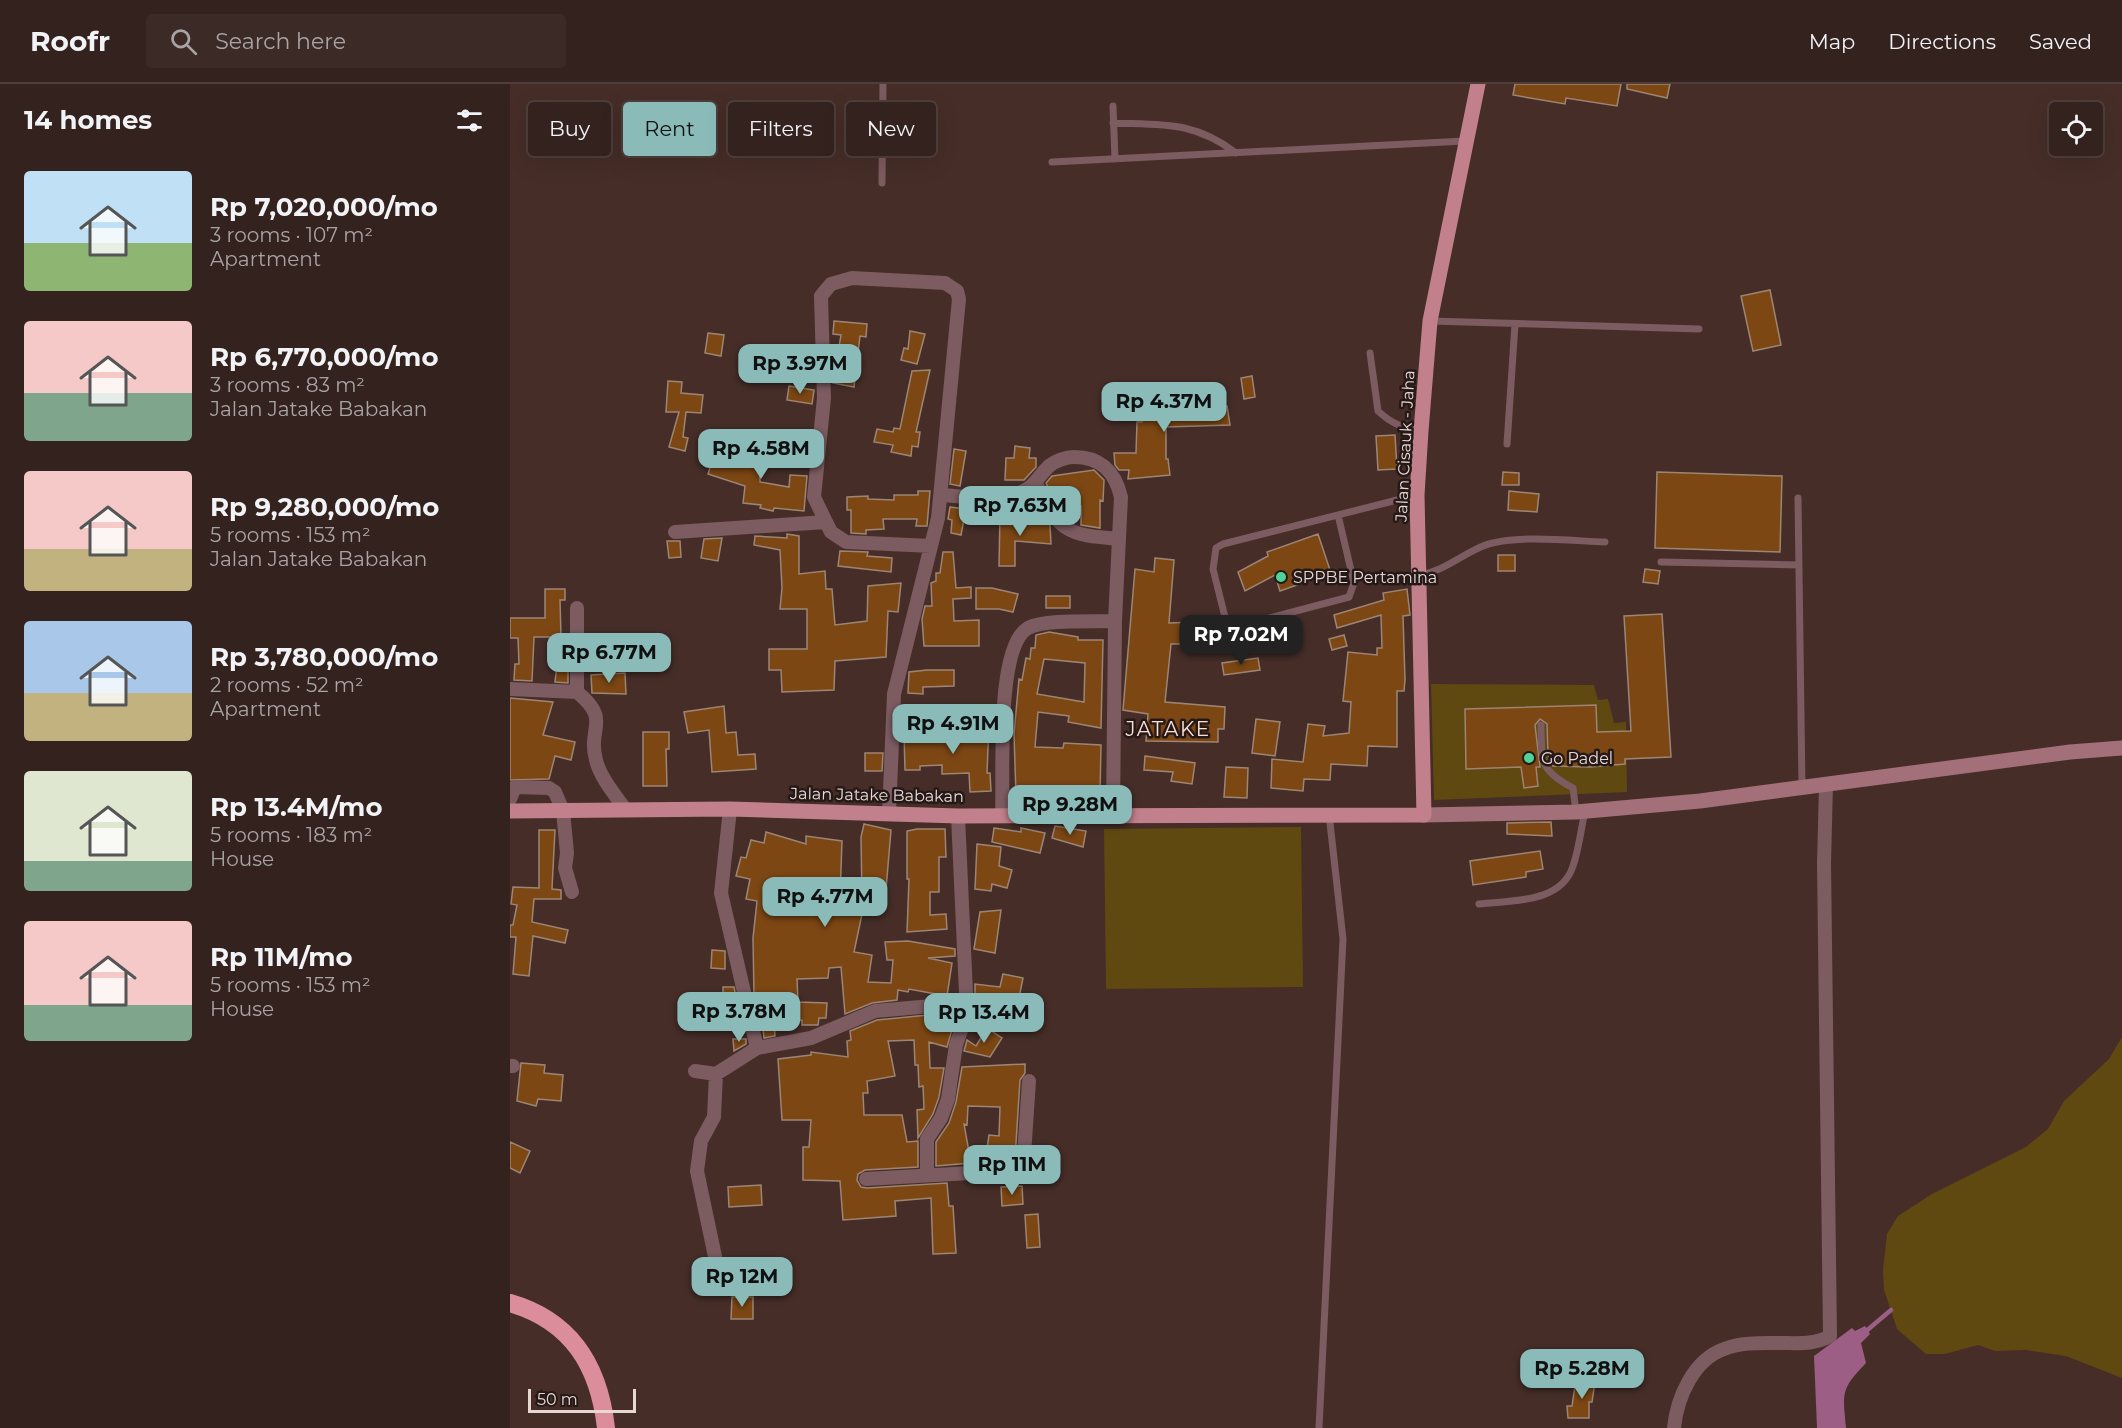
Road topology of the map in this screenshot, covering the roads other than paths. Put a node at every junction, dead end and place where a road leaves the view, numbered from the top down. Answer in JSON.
{"nodes":[{"id":1,"x":883,"y":84,"type":"edge"},
{"id":2,"x":1478,"y":84,"type":"edge"},
{"id":3,"x":1113,"y":106,"type":"dead end"},
{"id":4,"x":1113,"y":123,"type":"junction"},
{"id":5,"x":1468,"y":141,"type":"junction"},
{"id":6,"x":1236,"y":153,"type":"junction"},
{"id":7,"x":1115,"y":159,"type":"junction"},
{"id":8,"x":1052,"y":162,"type":"dead end"},
{"id":9,"x":882,"y":183,"type":"dead end"},
{"id":10,"x":1430,"y":321,"type":"junction"},
{"id":11,"x":1515,"y":324,"type":"junction"},
{"id":12,"x":1699,"y":330,"type":"dead end"},
{"id":13,"x":1370,"y":353,"type":"dead end"},
{"id":14,"x":1421,"y":431,"type":"junction"},
{"id":15,"x":1507,"y":444,"type":"dead end"},
{"id":16,"x":1036,"y":484,"type":"junction"},
{"id":17,"x":940,"y":495,"type":"junction"},
{"id":18,"x":1417,"y":495,"type":"junction"},
{"id":19,"x":1798,"y":498,"type":"dead end"},
{"id":20,"x":1338,"y":515,"type":"junction"},
{"id":21,"x":826,"y":522,"type":"junction"},
{"id":22,"x":675,"y":532,"type":"dead end"},
{"id":23,"x":1119,"y":539,"type":"junction"},
{"id":24,"x":1605,"y":542,"type":"dead end"},
{"id":25,"x":931,"y":546,"type":"junction"},
{"id":26,"x":1661,"y":562,"type":"dead end"},
{"id":27,"x":1799,"y":565,"type":"junction"},
{"id":28,"x":1420,"y":575,"type":"junction"},
{"id":29,"x":576,"y":608,"type":"dead end"},
{"id":30,"x":1115,"y":621,"type":"junction"},
{"id":31,"x":510,"y":689,"type":"edge"},
{"id":32,"x":577,"y":692,"type":"junction"},
{"id":33,"x":1541,"y":726,"type":"dead end"},
{"id":34,"x":2122,"y":748,"type":"edge"},
{"id":35,"x":1826,"y":785,"type":"junction"},
{"id":36,"x":1802,"y":788,"type":"junction"},
{"id":37,"x":510,"y":799,"type":"edge"},
{"id":38,"x":625,"y":809,"type":"junction"},
{"id":39,"x":730,"y":809,"type":"junction"},
{"id":40,"x":510,"y":811,"type":"edge"},
{"id":41,"x":562,"y":811,"type":"junction"},
{"id":42,"x":1580,"y":812,"type":"junction"},
{"id":43,"x":889,"y":814,"type":"junction"},
{"id":44,"x":1113,"y":814,"type":"junction"},
{"id":45,"x":1329,"y":814,"type":"junction"},
{"id":46,"x":1002,"y":815,"type":"junction"},
{"id":47,"x":1424,"y":815,"type":"junction"},
{"id":48,"x":957,"y":816,"type":"junction"},
{"id":49,"x":572,"y":892,"type":"dead end"},
{"id":50,"x":1479,"y":904,"type":"dead end"},
{"id":51,"x":965,"y":1019,"type":"junction"},
{"id":52,"x":757,"y":1048,"type":"junction"},
{"id":53,"x":694,"y":1071,"type":"dead end"},
{"id":54,"x":716,"y":1074,"type":"junction"},
{"id":55,"x":1029,"y":1081,"type":"dead end"},
{"id":56,"x":927,"y":1175,"type":"junction"},
{"id":57,"x":866,"y":1179,"type":"dead end"},
{"id":58,"x":721,"y":1285,"type":"dead end"},
{"id":59,"x":510,"y":1303,"type":"edge"},
{"id":60,"x":606,"y":1428,"type":"edge"},
{"id":61,"x":1319,"y":1428,"type":"edge"},
{"id":62,"x":1674,"y":1428,"type":"edge"}],
"edges":[{"from":1,"to":9,"type":"lane"},
{"from":2,"to":5,"type":"main road","name":"Jalan Cisauk - Jaha"},
{"from":3,"to":4,"type":"lane"},
{"from":4,"to":6,"type":"lane"},
{"from":4,"to":7,"type":"lane"},
{"from":5,"to":6,"type":"lane"},
{"from":5,"to":10,"type":"main road","name":"Jalan Cisauk - Jaha"},
{"from":6,"to":7,"type":"lane"},
{"from":7,"to":8,"type":"lane"},
{"from":10,"to":11,"type":"lane"},
{"from":10,"to":14,"type":"main road","name":"Jalan Cisauk - Jaha"},
{"from":11,"to":12,"type":"lane"},
{"from":11,"to":15,"type":"lane"},
{"from":13,"to":14,"type":"lane"},
{"from":14,"to":18,"type":"main road","name":"Jalan Cisauk - Jaha"},
{"from":16,"to":17,"type":"street"},
{"from":16,"to":23,"type":"street"},
{"from":16,"to":23,"type":"street"},
{"from":17,"to":21,"type":"street"},
{"from":17,"to":25,"type":"street"},
{"from":18,"to":20,"type":"lane"},
{"from":18,"to":28,"type":"main road","name":"Jalan Cisauk - Jaha"},
{"from":19,"to":27,"type":"lane"},
{"from":20,"to":20,"type":"lane"},
{"from":21,"to":22,"type":"street"},
{"from":21,"to":25,"type":"street"},
{"from":23,"to":30,"type":"street"},
{"from":24,"to":28,"type":"lane"},
{"from":25,"to":43,"type":"street"},
{"from":26,"to":27,"type":"lane"},
{"from":27,"to":36,"type":"lane"},
{"from":28,"to":47,"type":"main road","name":"Jalan Cisauk - Jaha"},
{"from":29,"to":32,"type":"street"},
{"from":30,"to":44,"type":"street"},
{"from":30,"to":46,"type":"street"},
{"from":31,"to":32,"type":"street"},
{"from":32,"to":38,"type":"street"},
{"from":33,"to":42,"type":"lane"},
{"from":34,"to":35,"type":"main road"},
{"from":35,"to":36,"type":"main road"},
{"from":35,"to":62,"type":"street"},
{"from":36,"to":42,"type":"main road"},
{"from":37,"to":41,"type":"street"},
{"from":38,"to":39,"type":"main road","name":"Jalan Jatake Babakan"},
{"from":38,"to":41,"type":"main road","name":"Jalan Jatake Babakan"},
{"from":39,"to":43,"type":"main road","name":"Jalan Jatake Babakan"},
{"from":39,"to":52,"type":"street"},
{"from":40,"to":41,"type":"main road","name":"Jalan Jatake Babakan"},
{"from":41,"to":49,"type":"street"},
{"from":42,"to":47,"type":"main road"},
{"from":42,"to":50,"type":"lane"},
{"from":43,"to":48,"type":"main road","name":"Jalan Jatake Babakan"},
{"from":44,"to":45,"type":"main road","name":"Jalan Jatake Babakan"},
{"from":44,"to":46,"type":"main road","name":"Jalan Jatake Babakan"},
{"from":45,"to":47,"type":"main road","name":"Jalan Jatake Babakan"},
{"from":45,"to":61,"type":"lane"},
{"from":46,"to":48,"type":"main road","name":"Jalan Jatake Babakan"},
{"from":48,"to":51,"type":"street"},
{"from":51,"to":52,"type":"street"},
{"from":51,"to":56,"type":"street"},
{"from":52,"to":54,"type":"street"},
{"from":53,"to":54,"type":"street"},
{"from":54,"to":58,"type":"street"},
{"from":55,"to":56,"type":"street"},
{"from":56,"to":57,"type":"street"},
{"from":59,"to":60,"type":"highway"}]}
